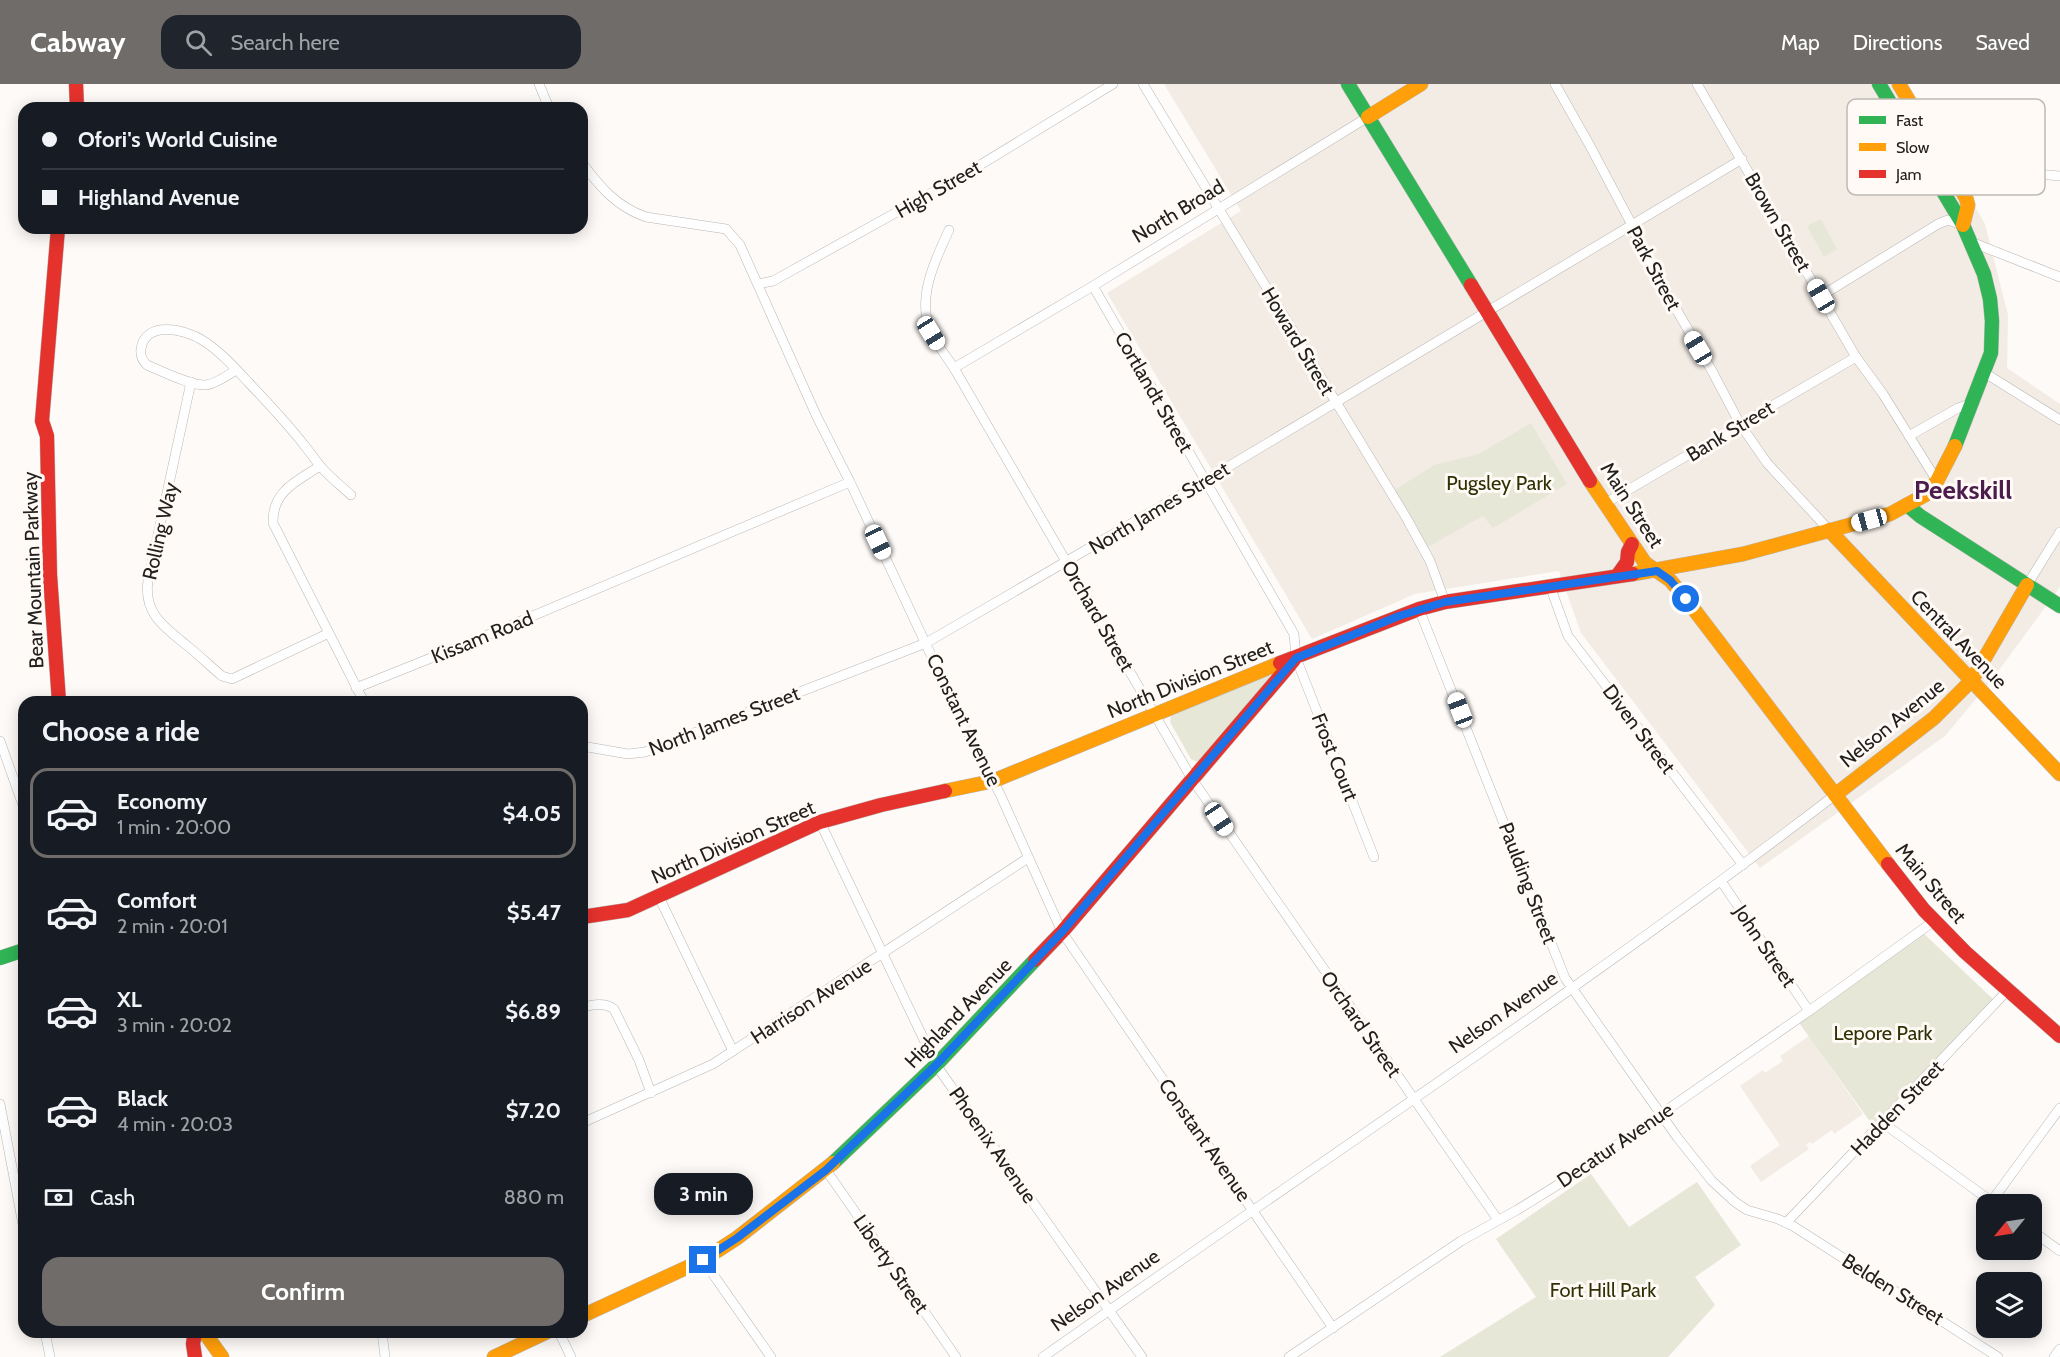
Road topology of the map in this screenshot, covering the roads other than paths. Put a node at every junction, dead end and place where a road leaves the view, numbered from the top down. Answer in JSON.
{"nodes":[{"id":1,"x":66,"y":84,"type":"edge"},
{"id":2,"x":76,"y":84,"type":"edge"},
{"id":3,"x":539,"y":84,"type":"edge"},
{"id":4,"x":1113,"y":84,"type":"edge"},
{"id":5,"x":1143,"y":84,"type":"edge"},
{"id":6,"x":1348,"y":84,"type":"edge"},
{"id":7,"x":1421,"y":84,"type":"edge"},
{"id":8,"x":1555,"y":84,"type":"edge"},
{"id":9,"x":1696,"y":84,"type":"edge"},
{"id":10,"x":1879,"y":84,"type":"edge"},
{"id":11,"x":1899,"y":84,"type":"edge"},
{"id":12,"x":1888,"y":99,"type":"edge"},
{"id":13,"x":1908,"y":99,"type":"edge"},
{"id":14,"x":66,"y":102,"type":"edge"},
{"id":15,"x":77,"y":102,"type":"edge"},
{"id":16,"x":546,"y":102,"type":"edge"},
{"id":17,"x":1368,"y":117,"type":"junction"},
{"id":18,"x":1742,"y":159,"type":"junction"},
{"id":19,"x":588,"y":171,"type":"edge"},
{"id":20,"x":2045,"y":175,"type":"edge"},
{"id":21,"x":2060,"y":176,"type":"edge"},
{"id":22,"x":1945,"y":195,"type":"edge"},
{"id":23,"x":1962,"y":195,"type":"edge"},
{"id":24,"x":1219,"y":210,"type":"junction"},
{"id":25,"x":1632,"y":225,"type":"junction"},
{"id":26,"x":1963,"y":225,"type":"junction"},
{"id":27,"x":949,"y":230,"type":"dead end"},
{"id":28,"x":58,"y":234,"type":"edge"},
{"id":29,"x":69,"y":234,"type":"edge"},
{"id":30,"x":1971,"y":242,"type":"junction"},
{"id":31,"x":2060,"y":277,"type":"edge"},
{"id":32,"x":758,"y":284,"type":"junction"},
{"id":33,"x":1093,"y":286,"type":"junction"},
{"id":34,"x":1821,"y":296,"type":"junction"},
{"id":35,"x":1487,"y":312,"type":"junction"},
{"id":36,"x":1856,"y":357,"type":"junction"},
{"id":37,"x":954,"y":368,"type":"junction"},
{"id":38,"x":236,"y":370,"type":"junction"},
{"id":39,"x":1985,"y":373,"type":"junction"},
{"id":40,"x":191,"y":382,"type":"junction"},
{"id":41,"x":1335,"y":403,"type":"junction"},
{"id":42,"x":1974,"y":403,"type":"junction"},
{"id":43,"x":2060,"y":420,"type":"edge"},
{"id":44,"x":1740,"y":424,"type":"junction"},
{"id":45,"x":47,"y":436,"type":"junction"},
{"id":46,"x":1909,"y":436,"type":"junction"},
{"id":47,"x":320,"y":466,"type":"junction"},
{"id":48,"x":1206,"y":480,"type":"junction"},
{"id":49,"x":1937,"y":481,"type":"junction"},
{"id":50,"x":850,"y":482,"type":"junction"},
{"id":51,"x":351,"y":495,"type":"dead end"},
{"id":52,"x":1604,"y":504,"type":"junction"},
{"id":53,"x":1907,"y":505,"type":"junction"},
{"id":54,"x":1829,"y":530,"type":"junction"},
{"id":55,"x":2060,"y":532,"type":"edge"},
{"id":56,"x":1632,"y":544,"type":"junction"},
{"id":57,"x":1067,"y":562,"type":"junction"},
{"id":58,"x":1657,"y":571,"type":"junction"},
{"id":59,"x":1617,"y":576,"type":"junction"},
{"id":60,"x":2027,"y":585,"type":"junction"},
{"id":61,"x":1550,"y":586,"type":"junction"},
{"id":62,"x":1445,"y":602,"type":"junction"},
{"id":63,"x":2060,"y":606,"type":"edge"},
{"id":64,"x":1419,"y":609,"type":"junction"},
{"id":65,"x":329,"y":633,"type":"junction"},
{"id":66,"x":926,"y":643,"type":"junction"},
{"id":67,"x":1296,"y":658,"type":"junction"},
{"id":68,"x":1972,"y":680,"type":"junction"},
{"id":69,"x":356,"y":688,"type":"junction"},
{"id":70,"x":59,"y":696,"type":"edge"},
{"id":71,"x":361,"y":696,"type":"edge"},
{"id":72,"x":1154,"y":715,"type":"junction"},
{"id":73,"x":0,"y":741,"type":"edge"},
{"id":74,"x":588,"y":747,"type":"edge"},
{"id":75,"x":2060,"y":774,"type":"edge"},
{"id":76,"x":1192,"y":780,"type":"junction"},
{"id":77,"x":993,"y":781,"type":"junction"},
{"id":78,"x":18,"y":791,"type":"edge"},
{"id":79,"x":1835,"y":795,"type":"junction"},
{"id":80,"x":820,"y":822,"type":"junction"},
{"id":81,"x":1374,"y":857,"type":"dead end"},
{"id":82,"x":1028,"y":858,"type":"junction"},
{"id":83,"x":1743,"y":866,"type":"junction"},
{"id":84,"x":1721,"y":881,"type":"junction"},
{"id":85,"x":659,"y":897,"type":"junction"},
{"id":86,"x":588,"y":916,"type":"edge"},
{"id":87,"x":1934,"y":921,"type":"junction"},
{"id":88,"x":1062,"y":932,"type":"junction"},
{"id":89,"x":18,"y":952,"type":"edge"},
{"id":90,"x":883,"y":954,"type":"junction"},
{"id":91,"x":0,"y":958,"type":"edge"},
{"id":92,"x":1572,"y":987,"type":"junction"},
{"id":93,"x":2007,"y":991,"type":"junction"},
{"id":94,"x":588,"y":1006,"type":"edge"},
{"id":95,"x":1809,"y":1011,"type":"junction"},
{"id":96,"x":2060,"y":1036,"type":"edge"},
{"id":97,"x":733,"y":1051,"type":"junction"},
{"id":98,"x":936,"y":1065,"type":"junction"},
{"id":99,"x":651,"y":1093,"type":"junction"},
{"id":100,"x":1413,"y":1098,"type":"junction"},
{"id":101,"x":0,"y":1104,"type":"edge"},
{"id":102,"x":2060,"y":1108,"type":"edge"},
{"id":103,"x":1661,"y":1114,"type":"junction"},
{"id":104,"x":588,"y":1120,"type":"edge"},
{"id":105,"x":1883,"y":1123,"type":"junction"},
{"id":106,"x":826,"y":1170,"type":"junction"},
{"id":107,"x":1981,"y":1194,"type":"edge"},
{"id":108,"x":1999,"y":1194,"type":"edge"},
{"id":109,"x":18,"y":1198,"type":"edge"},
{"id":110,"x":1253,"y":1210,"type":"junction"},
{"id":111,"x":1498,"y":1220,"type":"junction"},
{"id":112,"x":1786,"y":1223,"type":"junction"},
{"id":113,"x":2042,"y":1238,"type":"edge"},
{"id":114,"x":2060,"y":1251,"type":"edge"},
{"id":115,"x":703,"y":1260,"type":"junction"},
{"id":116,"x":1109,"y":1310,"type":"junction"},
{"id":117,"x":588,"y":1313,"type":"edge"},
{"id":118,"x":1333,"y":1328,"type":"junction"},
{"id":119,"x":46,"y":1338,"type":"edge"},
{"id":120,"x":196,"y":1338,"type":"edge"},
{"id":121,"x":200,"y":1338,"type":"edge"},
{"id":122,"x":208,"y":1338,"type":"edge"},
{"id":123,"x":383,"y":1338,"type":"edge"},
{"id":124,"x":535,"y":1338,"type":"edge"},
{"id":125,"x":562,"y":1338,"type":"edge"},
{"id":126,"x":2060,"y":1348,"type":"edge"},
{"id":127,"x":50,"y":1357,"type":"edge"},
{"id":128,"x":195,"y":1357,"type":"edge"},
{"id":129,"x":206,"y":1357,"type":"edge"},
{"id":130,"x":222,"y":1357,"type":"edge"},
{"id":131,"x":385,"y":1357,"type":"edge"},
{"id":132,"x":494,"y":1357,"type":"edge"},
{"id":133,"x":571,"y":1357,"type":"edge"},
{"id":134,"x":771,"y":1357,"type":"edge"},
{"id":135,"x":956,"y":1357,"type":"edge"},
{"id":136,"x":1042,"y":1357,"type":"edge"},
{"id":137,"x":1142,"y":1357,"type":"edge"},
{"id":138,"x":1289,"y":1357,"type":"edge"},
{"id":139,"x":1998,"y":1357,"type":"edge"},
{"id":140,"x":2054,"y":1357,"type":"edge"}],
"edges":[{"from":1,"to":14,"type":"main road"},
{"from":2,"to":15,"type":"main road"},
{"from":3,"to":16,"type":"street"},
{"from":4,"to":32,"type":"street","name":"High Street"},
{"from":5,"to":24,"type":"street","name":"Howard Street"},
{"from":6,"to":17,"type":"main road","name":"Main Street"},
{"from":7,"to":17,"type":"main road","name":"North Broad"},
{"from":8,"to":25,"type":"street","name":"Park Street"},
{"from":9,"to":18,"type":"street","name":"Brown Street"},
{"from":10,"to":12,"type":"main road"},
{"from":11,"to":13,"type":"main road"},
{"from":17,"to":24,"type":"street","name":"North Broad"},
{"from":17,"to":35,"type":"main road","name":"Main Street"},
{"from":18,"to":25,"type":"street","name":"North James Street"},
{"from":18,"to":34,"type":"street","name":"Brown Street"},
{"from":19,"to":32,"type":"street","name":"Constant Avenue"},
{"from":20,"to":21,"type":"street"},
{"from":22,"to":26,"type":"main road"},
{"from":23,"to":26,"type":"main road"},
{"from":24,"to":33,"type":"street","name":"North Broad"},
{"from":24,"to":41,"type":"street","name":"Howard Street"},
{"from":25,"to":35,"type":"street","name":"North James Street"},
{"from":25,"to":44,"type":"street","name":"Park Street"},
{"from":26,"to":30,"type":"main road"},
{"from":26,"to":34,"type":"street"},
{"from":27,"to":37,"type":"street","name":"Orchard Street"},
{"from":28,"to":45,"type":"main road","name":"Bear Mountain Parkway"},
{"from":29,"to":45,"type":"main road","name":"Bear Mountain Parkway"},
{"from":30,"to":31,"type":"street"},
{"from":30,"to":39,"type":"main road"},
{"from":32,"to":50,"type":"street","name":"Constant Avenue"},
{"from":33,"to":37,"type":"street","name":"North Broad"},
{"from":33,"to":48,"type":"street","name":"Cortlandt Street"},
{"from":34,"to":36,"type":"street","name":"Brown Street"},
{"from":35,"to":41,"type":"street","name":"North James Street"},
{"from":35,"to":52,"type":"main road","name":"Main Street"},
{"from":36,"to":44,"type":"street","name":"Bank Street"},
{"from":36,"to":46,"type":"street","name":"Brown Street"},
{"from":37,"to":57,"type":"street","name":"Orchard Street"},
{"from":38,"to":40,"type":"street"},
{"from":38,"to":40,"type":"street"},
{"from":38,"to":47,"type":"street"},
{"from":39,"to":42,"type":"main road"},
{"from":39,"to":43,"type":"street"},
{"from":40,"to":65,"type":"street","name":"Rolling Way"},
{"from":41,"to":48,"type":"street","name":"North James Street"},
{"from":41,"to":62,"type":"street","name":"Howard Street"},
{"from":42,"to":46,"type":"street"},
{"from":42,"to":49,"type":"main road"},
{"from":44,"to":52,"type":"street","name":"Bank Street"},
{"from":44,"to":54,"type":"street","name":"Park Street"},
{"from":45,"to":70,"type":"main road","name":"Bear Mountain Parkway"},
{"from":46,"to":49,"type":"street","name":"Brown Street"},
{"from":47,"to":51,"type":"street"},
{"from":47,"to":65,"type":"street"},
{"from":48,"to":57,"type":"street","name":"North James Street"},
{"from":48,"to":67,"type":"street","name":"Cortlandt Street"},
{"from":49,"to":53,"type":"main road","name":"North Division Street"},
{"from":50,"to":66,"type":"street","name":"Constant Avenue"},
{"from":50,"to":69,"type":"street","name":"Kissam Road"},
{"from":52,"to":56,"type":"main road","name":"Main Street"},
{"from":53,"to":54,"type":"main road","name":"North Division Street"},
{"from":53,"to":60,"type":"main road"},
{"from":54,"to":58,"type":"main road","name":"North Division Street"},
{"from":54,"to":68,"type":"main road","name":"Central Avenue"},
{"from":55,"to":60,"type":"street"},
{"from":56,"to":58,"type":"main road","name":"Main Street"},
{"from":56,"to":59,"type":"main road"},
{"from":57,"to":66,"type":"street","name":"North James Street"},
{"from":57,"to":72,"type":"street","name":"Orchard Street"},
{"from":58,"to":59,"type":"main road","name":"North Division Street"},
{"from":58,"to":79,"type":"main road","name":"Main Street"},
{"from":59,"to":61,"type":"main road","name":"North Division Street"},
{"from":60,"to":63,"type":"main road"},
{"from":60,"to":68,"type":"main road","name":"Nelson Avenue"},
{"from":61,"to":62,"type":"main road","name":"North Division Street"},
{"from":61,"to":83,"type":"street","name":"Diven Street"},
{"from":62,"to":64,"type":"main road","name":"North Division Street"},
{"from":64,"to":67,"type":"main road","name":"North Division Street"},
{"from":64,"to":92,"type":"street","name":"Paulding Street"},
{"from":65,"to":69,"type":"street"},
{"from":66,"to":74,"type":"street","name":"North James Street"},
{"from":66,"to":77,"type":"street","name":"Constant Avenue"},
{"from":67,"to":72,"type":"main road","name":"North Division Street"},
{"from":67,"to":76,"type":"main road","name":"Highland Avenue"},
{"from":67,"to":81,"type":"street","name":"Frost Court"},
{"from":68,"to":75,"type":"main road","name":"Central Avenue"},
{"from":68,"to":79,"type":"main road","name":"Nelson Avenue"},
{"from":69,"to":71,"type":"street"},
{"from":72,"to":76,"type":"street","name":"Orchard Street"},
{"from":72,"to":77,"type":"main road","name":"North Division Street"},
{"from":73,"to":78,"type":"street"},
{"from":76,"to":88,"type":"main road","name":"Highland Avenue"},
{"from":76,"to":100,"type":"street","name":"Orchard Street"},
{"from":77,"to":80,"type":"main road","name":"North Division Street"},
{"from":77,"to":82,"type":"street","name":"Constant Avenue"},
{"from":79,"to":83,"type":"street","name":"Nelson Avenue"},
{"from":79,"to":87,"type":"main road","name":"Main Street"},
{"from":80,"to":85,"type":"main road","name":"North Division Street"},
{"from":80,"to":90,"type":"street","name":"Phoenix Avenue"},
{"from":82,"to":88,"type":"street","name":"Constant Avenue"},
{"from":82,"to":90,"type":"street","name":"Harrison Avenue"},
{"from":83,"to":84,"type":"street","name":"Nelson Avenue"},
{"from":84,"to":92,"type":"street","name":"Nelson Avenue"},
{"from":84,"to":95,"type":"street","name":"John Street"},
{"from":85,"to":86,"type":"main road","name":"North Division Street"},
{"from":85,"to":97,"type":"street"},
{"from":87,"to":93,"type":"main road","name":"Main Street"},
{"from":87,"to":95,"type":"street","name":"Decatur Avenue"},
{"from":88,"to":98,"type":"main road","name":"Highland Avenue"},
{"from":88,"to":110,"type":"street","name":"Constant Avenue"},
{"from":89,"to":91,"type":"main road"},
{"from":90,"to":97,"type":"street","name":"Harrison Avenue"},
{"from":90,"to":98,"type":"street","name":"Phoenix Avenue"},
{"from":92,"to":100,"type":"street","name":"Nelson Avenue"},
{"from":92,"to":103,"type":"street","name":"Paulding Street"},
{"from":93,"to":96,"type":"main road","name":"Main Street"},
{"from":93,"to":105,"type":"street","name":"Hadden Street"},
{"from":94,"to":99,"type":"street"},
{"from":95,"to":103,"type":"street","name":"Decatur Avenue"},
{"from":97,"to":99,"type":"street","name":"Harrison Avenue"},
{"from":98,"to":106,"type":"main road","name":"Highland Avenue"},
{"from":98,"to":116,"type":"street","name":"Phoenix Avenue"},
{"from":99,"to":104,"type":"street","name":"Harrison Avenue"},
{"from":100,"to":110,"type":"street","name":"Nelson Avenue"},
{"from":100,"to":111,"type":"street","name":"Orchard Street"},
{"from":101,"to":109,"type":"street"},
{"from":102,"to":108,"type":"street"},
{"from":103,"to":111,"type":"street","name":"Decatur Avenue"},
{"from":103,"to":112,"type":"street","name":"Paulding Street"},
{"from":105,"to":107,"type":"street"},
{"from":105,"to":112,"type":"street","name":"Hadden Street"},
{"from":106,"to":115,"type":"main road","name":"Highland Avenue"},
{"from":106,"to":135,"type":"street","name":"Liberty Street"},
{"from":110,"to":116,"type":"street","name":"Nelson Avenue"},
{"from":110,"to":118,"type":"street","name":"Constant Avenue"},
{"from":111,"to":118,"type":"street","name":"Decatur Avenue"},
{"from":112,"to":139,"type":"street","name":"Belden Street"},
{"from":113,"to":114,"type":"street"},
{"from":115,"to":117,"type":"main road","name":"Highland Avenue"},
{"from":115,"to":134,"type":"street"},
{"from":116,"to":136,"type":"street","name":"Nelson Avenue"},
{"from":116,"to":137,"type":"street","name":"Phoenix Avenue"},
{"from":118,"to":138,"type":"street","name":"Decatur Avenue"},
{"from":119,"to":127,"type":"street"},
{"from":120,"to":128,"type":"main road"},
{"from":121,"to":129,"type":"main road"},
{"from":122,"to":130,"type":"main road"},
{"from":123,"to":131,"type":"street"},
{"from":124,"to":132,"type":"main road"},
{"from":125,"to":133,"type":"street"},
{"from":126,"to":140,"type":"street"}]}
